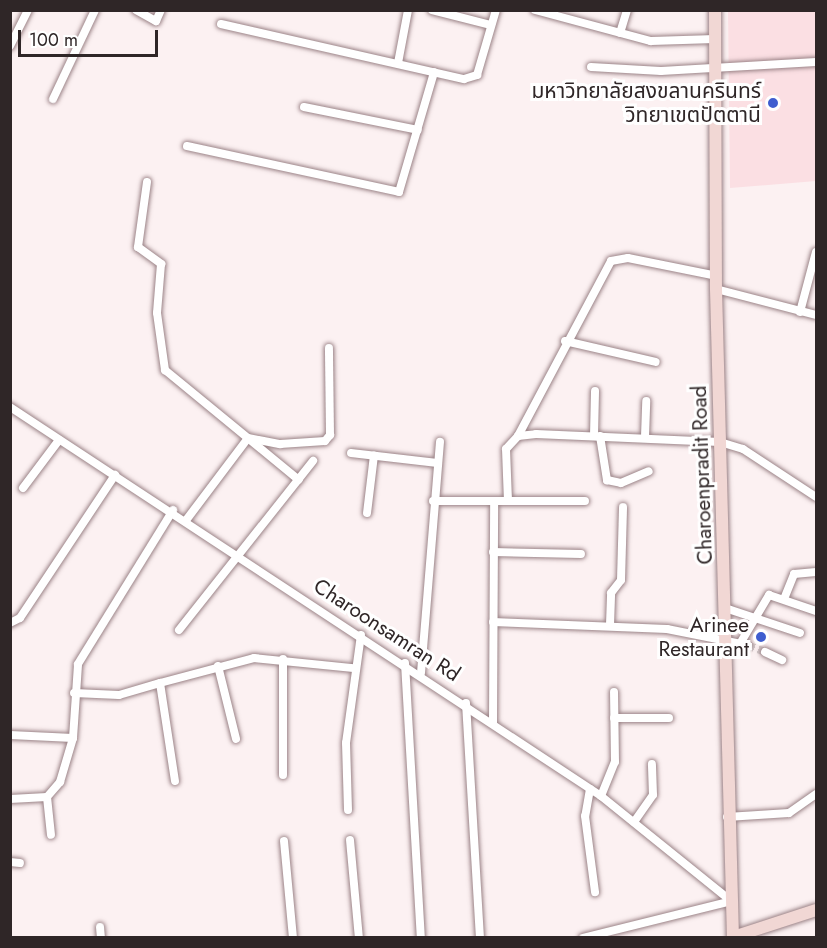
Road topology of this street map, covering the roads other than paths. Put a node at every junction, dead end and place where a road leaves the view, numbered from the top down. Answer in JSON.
{"nodes":[{"id":1,"x":28,"y":10,"type":"edge"},
{"id":2,"x":95,"y":10,"type":"edge"},
{"id":3,"x":136,"y":10,"type":"edge"},
{"id":4,"x":161,"y":10,"type":"edge"},
{"id":5,"x":408,"y":10,"type":"edge"},
{"id":6,"x":432,"y":10,"type":"edge"},
{"id":7,"x":496,"y":10,"type":"edge"},
{"id":8,"x":535,"y":10,"type":"edge"},
{"id":9,"x":627,"y":10,"type":"edge"},
{"id":10,"x":715,"y":10,"type":"edge"},
{"id":11,"x":448,"y":12,"type":"edge"},
{"id":12,"x":221,"y":24,"type":"dead end"},
{"id":13,"x":491,"y":25,"type":"junction"},
{"id":14,"x":620,"y":33,"type":"junction"},
{"id":15,"x":715,"y":39,"type":"junction"},
{"id":16,"x":10,"y":46,"type":"edge"},
{"id":17,"x":816,"y":62,"type":"edge"},
{"id":18,"x":398,"y":63,"type":"junction"},
{"id":19,"x":591,"y":67,"type":"dead end"},
{"id":20,"x":716,"y":67,"type":"junction"},
{"id":21,"x":434,"y":72,"type":"junction"},
{"id":22,"x":53,"y":99,"type":"dead end"},
{"id":23,"x":304,"y":107,"type":"dead end"},
{"id":24,"x":418,"y":130,"type":"junction"},
{"id":25,"x":187,"y":146,"type":"dead end"},
{"id":26,"x":147,"y":182,"type":"dead end"},
{"id":27,"x":816,"y":252,"type":"edge"},
{"id":28,"x":717,"y":276,"type":"junction"},
{"id":29,"x":716,"y":289,"type":"junction"},
{"id":30,"x":800,"y":312,"type":"junction"},
{"id":31,"x":816,"y":315,"type":"edge"},
{"id":32,"x":565,"y":341,"type":"junction"},
{"id":33,"x":329,"y":348,"type":"dead end"},
{"id":34,"x":656,"y":362,"type":"dead end"},
{"id":35,"x":595,"y":391,"type":"dead end"},
{"id":36,"x":646,"y":400,"type":"dead end"},
{"id":37,"x":10,"y":407,"type":"edge"},
{"id":38,"x":518,"y":436,"type":"junction"},
{"id":39,"x":597,"y":436,"type":"junction"},
{"id":40,"x":645,"y":437,"type":"junction"},
{"id":41,"x":248,"y":438,"type":"junction"},
{"id":42,"x":59,"y":440,"type":"junction"},
{"id":43,"x":440,"y":442,"type":"dead end"},
{"id":44,"x":720,"y":442,"type":"junction"},
{"id":45,"x":351,"y":453,"type":"dead end"},
{"id":46,"x":374,"y":455,"type":"junction"},
{"id":47,"x":313,"y":461,"type":"dead end"},
{"id":48,"x":437,"y":463,"type":"junction"},
{"id":49,"x":649,"y":471,"type":"dead end"},
{"id":50,"x":115,"y":475,"type":"junction"},
{"id":51,"x":299,"y":480,"type":"junction"},
{"id":52,"x":23,"y":488,"type":"dead end"},
{"id":53,"x":816,"y":497,"type":"edge"},
{"id":54,"x":433,"y":501,"type":"junction"},
{"id":55,"x":494,"y":501,"type":"junction"},
{"id":56,"x":508,"y":501,"type":"junction"},
{"id":57,"x":585,"y":501,"type":"dead end"},
{"id":58,"x":623,"y":507,"type":"dead end"},
{"id":59,"x":173,"y":510,"type":"junction"},
{"id":60,"x":367,"y":513,"type":"dead end"},
{"id":61,"x":187,"y":519,"type":"junction"},
{"id":62,"x":494,"y":552,"type":"junction"},
{"id":63,"x":581,"y":554,"type":"dead end"},
{"id":64,"x":241,"y":556,"type":"junction"},
{"id":65,"x":816,"y":572,"type":"edge"},
{"id":66,"x":784,"y":599,"type":"junction"},
{"id":67,"x":724,"y":608,"type":"junction"},
{"id":68,"x":816,"y":611,"type":"edge"},
{"id":69,"x":753,"y":618,"type":"junction"},
{"id":70,"x":493,"y":622,"type":"junction"},
{"id":71,"x":10,"y":623,"type":"edge"},
{"id":72,"x":610,"y":625,"type":"junction"},
{"id":73,"x":179,"y":630,"type":"dead end"},
{"id":74,"x":800,"y":633,"type":"dead end"},
{"id":75,"x":361,"y":635,"type":"junction"},
{"id":76,"x":725,"y":636,"type":"junction"},
{"id":77,"x":765,"y":652,"type":"tunnel mouth"},
{"id":78,"x":283,"y":659,"type":"junction"},
{"id":79,"x":782,"y":660,"type":"dead end"},
{"id":80,"x":405,"y":663,"type":"junction"},
{"id":81,"x":218,"y":666,"type":"junction"},
{"id":82,"x":353,"y":668,"type":"junction"},
{"id":83,"x":421,"y":673,"type":"junction"},
{"id":84,"x":160,"y":683,"type":"junction"},
{"id":85,"x":74,"y":693,"type":"junction"},
{"id":86,"x":614,"y":693,"type":"dead end"},
{"id":87,"x":466,"y":703,"type":"junction"},
{"id":88,"x":614,"y":718,"type":"junction"},
{"id":89,"x":669,"y":718,"type":"dead end"},
{"id":90,"x":493,"y":723,"type":"junction"},
{"id":91,"x":10,"y":735,"type":"edge"},
{"id":92,"x":73,"y":738,"type":"junction"},
{"id":93,"x":236,"y":739,"type":"dead end"},
{"id":94,"x":652,"y":764,"type":"dead end"},
{"id":95,"x":283,"y":775,"type":"dead end"},
{"id":96,"x":176,"y":781,"type":"dead end"},
{"id":97,"x":590,"y":789,"type":"junction"},
{"id":98,"x":816,"y":794,"type":"edge"},
{"id":99,"x":601,"y":796,"type":"junction"},
{"id":100,"x":47,"y":797,"type":"junction"},
{"id":101,"x":10,"y":799,"type":"edge"},
{"id":102,"x":348,"y":810,"type":"dead end"},
{"id":103,"x":727,"y":817,"type":"junction"},
{"id":104,"x":634,"y":822,"type":"junction"},
{"id":105,"x":51,"y":835,"type":"dead end"},
{"id":106,"x":350,"y":840,"type":"dead end"},
{"id":107,"x":284,"y":841,"type":"dead end"},
{"id":108,"x":595,"y":892,"type":"dead end"},
{"id":109,"x":731,"y":901,"type":"junction"},
{"id":110,"x":816,"y":910,"type":"edge"},
{"id":111,"x":100,"y":927,"type":"dead end"},
{"id":112,"x":733,"y":937,"type":"edge"},
{"id":113,"x":101,"y":938,"type":"edge"},
{"id":114,"x":293,"y":938,"type":"edge"},
{"id":115,"x":358,"y":938,"type":"edge"},
{"id":116,"x":421,"y":938,"type":"edge"},
{"id":117,"x":480,"y":938,"type":"edge"},
{"id":118,"x":582,"y":938,"type":"edge"}],
"edges":[{"from":1,"to":16,"type":"street"},
{"from":2,"to":22,"type":"street"},
{"from":3,"to":4,"type":"street"},
{"from":5,"to":18,"type":"street"},
{"from":6,"to":11,"type":"street"},
{"from":7,"to":13,"type":"street"},
{"from":8,"to":14,"type":"street"},
{"from":9,"to":14,"type":"street"},
{"from":10,"to":15,"type":"main road","name":"Charoenpradit Road"},
{"from":11,"to":13,"type":"street"},
{"from":12,"to":18,"type":"street"},
{"from":13,"to":21,"type":"street"},
{"from":14,"to":15,"type":"street"},
{"from":15,"to":20,"type":"main road","name":"Charoenpradit Road"},
{"from":17,"to":20,"type":"street"},
{"from":18,"to":21,"type":"street"},
{"from":19,"to":20,"type":"street"},
{"from":20,"to":28,"type":"main road","name":"Charoenpradit Road"},
{"from":21,"to":24,"type":"street"},
{"from":23,"to":24,"type":"street"},
{"from":24,"to":25,"type":"street"},
{"from":26,"to":41,"type":"street"},
{"from":27,"to":30,"type":"street"},
{"from":28,"to":29,"type":"main road","name":"Charoenpradit Road"},
{"from":28,"to":32,"type":"street"},
{"from":29,"to":30,"type":"street"},
{"from":29,"to":44,"type":"main road","name":"Charoenpradit Road"},
{"from":30,"to":31,"type":"street"},
{"from":32,"to":34,"type":"street"},
{"from":32,"to":38,"type":"street"},
{"from":33,"to":41,"type":"street"},
{"from":35,"to":39,"type":"street"},
{"from":36,"to":40,"type":"street"},
{"from":37,"to":42,"type":"street","name":"Charoonsamran Rd"},
{"from":38,"to":39,"type":"street"},
{"from":38,"to":56,"type":"street"},
{"from":39,"to":40,"type":"street"},
{"from":39,"to":49,"type":"street"},
{"from":40,"to":44,"type":"street"},
{"from":41,"to":51,"type":"street"},
{"from":41,"to":61,"type":"street"},
{"from":42,"to":50,"type":"street","name":"Charoonsamran Rd"},
{"from":42,"to":52,"type":"street"},
{"from":43,"to":48,"type":"street"},
{"from":44,"to":53,"type":"street"},
{"from":44,"to":67,"type":"main road","name":"Charoenpradit Road"},
{"from":45,"to":46,"type":"street"},
{"from":46,"to":48,"type":"street"},
{"from":46,"to":60,"type":"street"},
{"from":47,"to":51,"type":"street"},
{"from":48,"to":54,"type":"street"},
{"from":50,"to":59,"type":"street","name":"Charoonsamran Rd"},
{"from":50,"to":71,"type":"street"},
{"from":51,"to":64,"type":"street"},
{"from":54,"to":55,"type":"street"},
{"from":54,"to":83,"type":"street"},
{"from":55,"to":56,"type":"street"},
{"from":55,"to":62,"type":"street"},
{"from":56,"to":57,"type":"street"},
{"from":58,"to":72,"type":"street"},
{"from":59,"to":61,"type":"street","name":"Charoonsamran Rd"},
{"from":59,"to":85,"type":"street"},
{"from":61,"to":64,"type":"street","name":"Charoonsamran Rd"},
{"from":62,"to":63,"type":"street"},
{"from":62,"to":70,"type":"street"},
{"from":64,"to":73,"type":"street"},
{"from":64,"to":75,"type":"street","name":"Charoonsamran Rd"},
{"from":65,"to":66,"type":"street"},
{"from":66,"to":68,"type":"street"},
{"from":66,"to":69,"type":"street"},
{"from":67,"to":69,"type":"street"},
{"from":67,"to":76,"type":"main road","name":"Charoenpradit Road"},
{"from":69,"to":74,"type":"street"},
{"from":69,"to":76,"type":"street"},
{"from":70,"to":72,"type":"street"},
{"from":70,"to":90,"type":"street"},
{"from":72,"to":76,"type":"street"},
{"from":75,"to":80,"type":"street","name":"Charoonsamran Rd"},
{"from":75,"to":82,"type":"street"},
{"from":76,"to":103,"type":"main road","name":"Charoenpradit Road"},
{"from":77,"to":79,"type":"street"},
{"from":78,"to":81,"type":"street"},
{"from":78,"to":82,"type":"street"},
{"from":78,"to":95,"type":"street"},
{"from":80,"to":83,"type":"street","name":"Charoonsamran Rd"},
{"from":80,"to":116,"type":"street"},
{"from":81,"to":84,"type":"street"},
{"from":81,"to":93,"type":"street"},
{"from":82,"to":102,"type":"street"},
{"from":83,"to":87,"type":"street","name":"Charoonsamran Rd"},
{"from":84,"to":85,"type":"street"},
{"from":84,"to":96,"type":"street"},
{"from":85,"to":92,"type":"street"},
{"from":86,"to":88,"type":"street"},
{"from":87,"to":90,"type":"street","name":"Charoonsamran Rd"},
{"from":87,"to":117,"type":"street"},
{"from":88,"to":89,"type":"street"},
{"from":88,"to":99,"type":"street"},
{"from":90,"to":97,"type":"street","name":"Charoonsamran Rd"},
{"from":91,"to":92,"type":"street"},
{"from":92,"to":100,"type":"street"},
{"from":94,"to":104,"type":"street"},
{"from":97,"to":99,"type":"street","name":"Charoonsamran Rd"},
{"from":97,"to":108,"type":"street"},
{"from":98,"to":103,"type":"street"},
{"from":99,"to":104,"type":"street","name":"Charoonsamran Rd"},
{"from":100,"to":101,"type":"street"},
{"from":100,"to":105,"type":"street"},
{"from":103,"to":109,"type":"main road","name":"Charoenpradit Road"},
{"from":104,"to":109,"type":"street","name":"Charoonsamran Rd"},
{"from":106,"to":115,"type":"street"},
{"from":107,"to":114,"type":"street"},
{"from":109,"to":112,"type":"main road","name":"Charoenpradit Road"},
{"from":109,"to":118,"type":"street"},
{"from":110,"to":112,"type":"main road"},
{"from":111,"to":113,"type":"street"}]}
